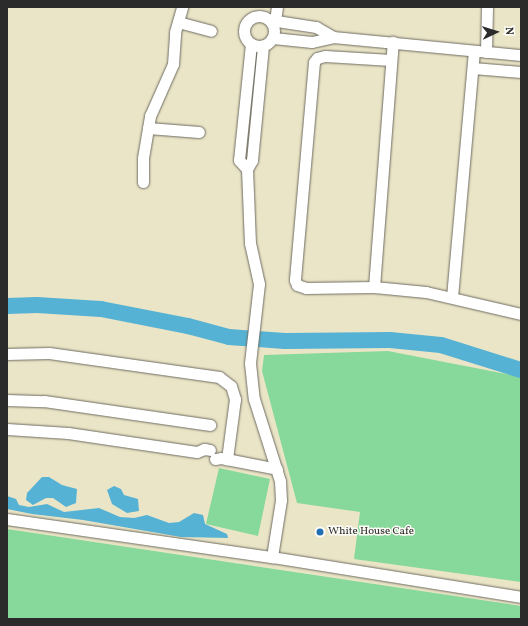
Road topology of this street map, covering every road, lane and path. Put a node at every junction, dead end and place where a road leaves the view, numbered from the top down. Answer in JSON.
{"nodes":[{"id":1,"x":182,"y":7,"type":"edge"},
{"id":2,"x":277,"y":7,"type":"edge"},
{"id":3,"x":487,"y":7,"type":"edge"},
{"id":4,"x":254,"y":12,"type":"edge"},
{"id":5,"x":273,"y":21,"type":"junction"},
{"id":6,"x":178,"y":22,"type":"junction"},
{"id":7,"x":211,"y":31,"type":"dead end"},
{"id":8,"x":334,"y":37,"type":"junction"},
{"id":9,"x":273,"y":38,"type":"junction"},
{"id":10,"x":393,"y":42,"type":"junction"},
{"id":11,"x":251,"y":44,"type":"junction"},
{"id":12,"x":263,"y":46,"type":"junction"},
{"id":13,"x":474,"y":51,"type":"junction"},
{"id":14,"x":486,"y":52,"type":"junction"},
{"id":15,"x":521,"y":55,"type":"edge"},
{"id":16,"x":391,"y":60,"type":"junction"},
{"id":17,"x":472,"y":68,"type":"junction"},
{"id":18,"x":521,"y":72,"type":"edge"},
{"id":19,"x":148,"y":128,"type":"junction"},
{"id":20,"x":199,"y":132,"type":"dead end"},
{"id":21,"x":247,"y":169,"type":"junction"},
{"id":22,"x":143,"y":182,"type":"dead end"},
{"id":23,"x":374,"y":287,"type":"junction"},
{"id":24,"x":452,"y":297,"type":"junction"},
{"id":25,"x":521,"y":314,"type":"edge"},
{"id":26,"x":7,"y":354,"type":"edge"},
{"id":27,"x":7,"y":400,"type":"edge"},
{"id":28,"x":210,"y":425,"type":"dead end"},
{"id":29,"x":7,"y":429,"type":"edge"},
{"id":30,"x":216,"y":456,"type":"junction"},
{"id":31,"x":277,"y":469,"type":"junction"},
{"id":32,"x":7,"y":519,"type":"edge"},
{"id":33,"x":272,"y":557,"type":"junction"},
{"id":34,"x":521,"y":597,"type":"edge"}],
"edges":[{"from":1,"to":6,"type":"street"},
{"from":2,"to":5,"type":"street"},
{"from":3,"to":14,"type":"street"},
{"from":4,"to":5,"type":"street"},
{"from":4,"to":11,"type":"street"},
{"from":5,"to":8,"type":"street"},
{"from":5,"to":9,"type":"street"},
{"from":6,"to":7,"type":"street"},
{"from":6,"to":19,"type":"street"},
{"from":8,"to":9,"type":"street"},
{"from":8,"to":10,"type":"street"},
{"from":9,"to":12,"type":"street"},
{"from":10,"to":13,"type":"street"},
{"from":10,"to":16,"type":"street"},
{"from":11,"to":12,"type":"street"},
{"from":11,"to":21,"type":"street"},
{"from":12,"to":21,"type":"street"},
{"from":13,"to":14,"type":"street"},
{"from":13,"to":17,"type":"street"},
{"from":14,"to":15,"type":"street"},
{"from":16,"to":23,"type":"street"},
{"from":16,"to":23,"type":"street"},
{"from":17,"to":18,"type":"street"},
{"from":17,"to":24,"type":"street"},
{"from":19,"to":20,"type":"street"},
{"from":19,"to":22,"type":"street"},
{"from":21,"to":31,"type":"street"},
{"from":23,"to":24,"type":"street"},
{"from":24,"to":25,"type":"street"},
{"from":26,"to":30,"type":"street"},
{"from":27,"to":28,"type":"street"},
{"from":29,"to":30,"type":"street"},
{"from":30,"to":31,"type":"street"},
{"from":31,"to":33,"type":"street"},
{"from":32,"to":33,"type":"street"},
{"from":33,"to":34,"type":"street"}]}
